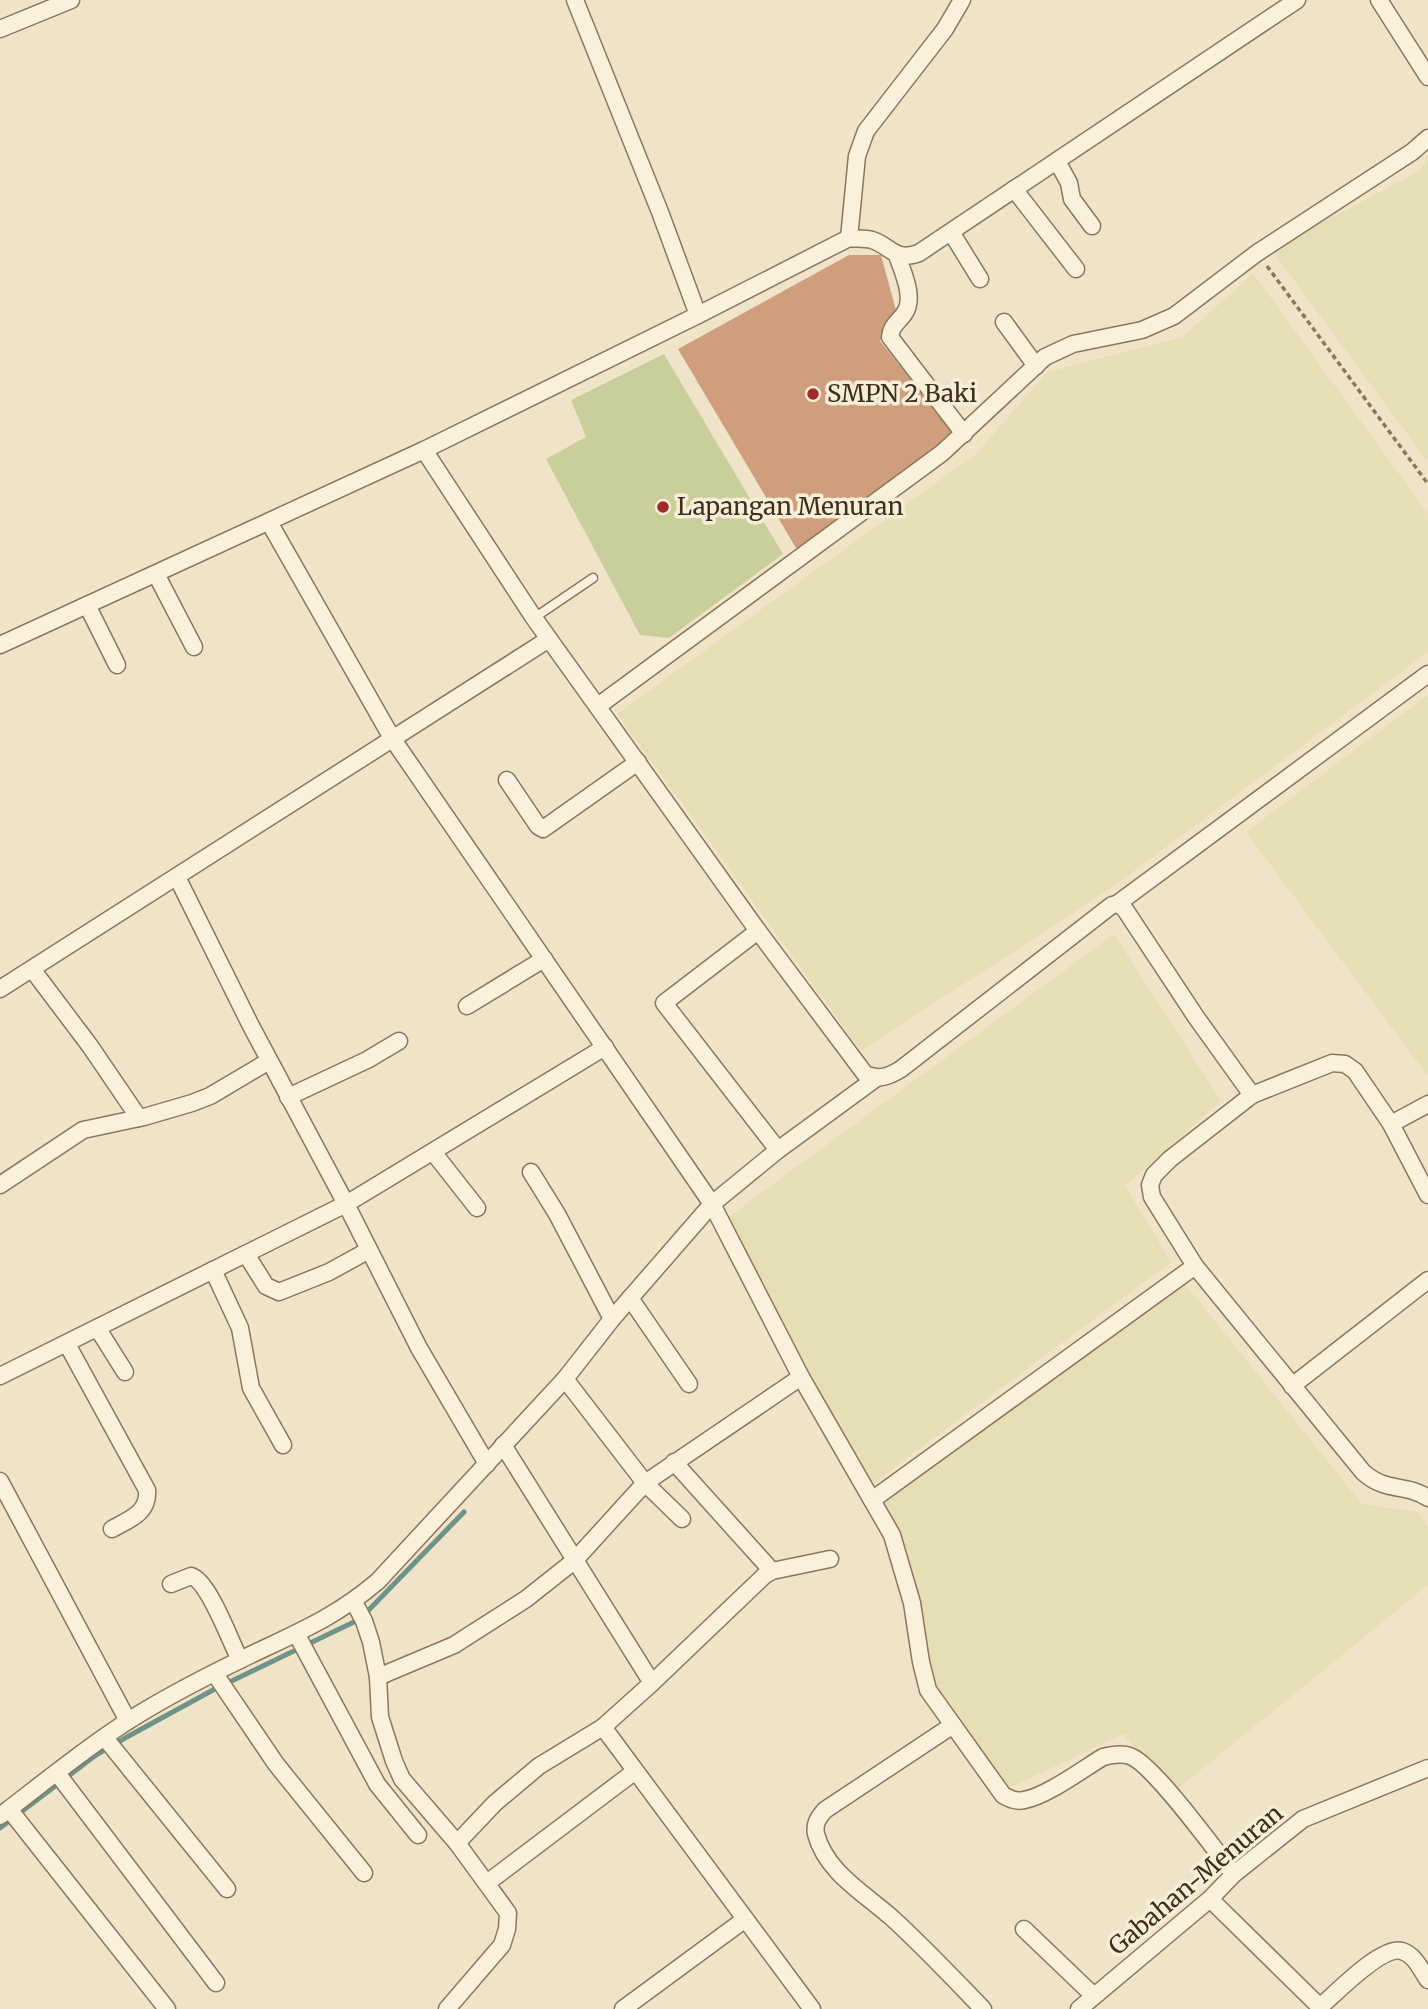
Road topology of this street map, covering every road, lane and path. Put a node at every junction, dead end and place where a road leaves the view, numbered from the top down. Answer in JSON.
{"nodes":[{"id":1,"x":71,"y":0,"type":"edge"},
{"id":2,"x":575,"y":0,"type":"edge"},
{"id":3,"x":962,"y":0,"type":"edge"},
{"id":4,"x":1297,"y":0,"type":"edge"},
{"id":5,"x":1379,"y":0,"type":"edge"},
{"id":6,"x":0,"y":29,"type":"edge"},
{"id":7,"x":1428,"y":77,"type":"edge"},
{"id":8,"x":1428,"y":138,"type":"edge"},
{"id":9,"x":1057,"y":161,"type":"junction"},
{"id":10,"x":1014,"y":189,"type":"junction"},
{"id":11,"x":1092,"y":226,"type":"dead end"},
{"id":12,"x":951,"y":232,"type":"junction"},
{"id":13,"x":849,"y":238,"type":"junction"},
{"id":14,"x":1257,"y":253,"type":"junction"},
{"id":15,"x":897,"y":255,"type":"junction"},
{"id":16,"x":1076,"y":269,"type":"dead end"},
{"id":17,"x":980,"y":279,"type":"dead end"},
{"id":18,"x":698,"y":315,"type":"junction"},
{"id":19,"x":1004,"y":322,"type":"dead end"},
{"id":20,"x":1036,"y":366,"type":"junction"},
{"id":21,"x":964,"y":434,"type":"junction"},
{"id":22,"x":424,"y":450,"type":"junction"},
{"id":23,"x":1428,"y":484,"type":"edge"},
{"id":24,"x":270,"y":522,"type":"junction"},
{"id":25,"x":156,"y":574,"type":"junction"},
{"id":26,"x":593,"y":578,"type":"dead end"},
{"id":27,"x":87,"y":605,"type":"junction"},
{"id":28,"x":534,"y":618,"type":"junction"},
{"id":29,"x":549,"y":639,"type":"junction"},
{"id":30,"x":0,"y":645,"type":"edge"},
{"id":31,"x":194,"y":648,"type":"dead end"},
{"id":32,"x":117,"y":665,"type":"dead end"},
{"id":33,"x":1428,"y":674,"type":"edge"},
{"id":34,"x":598,"y":706,"type":"junction"},
{"id":35,"x":392,"y":738,"type":"junction"},
{"id":36,"x":638,"y":762,"type":"junction"},
{"id":37,"x":507,"y":780,"type":"dead end"},
{"id":38,"x":177,"y":877,"type":"junction"},
{"id":39,"x":1117,"y":904,"type":"junction"},
{"id":40,"x":758,"y":931,"type":"junction"},
{"id":41,"x":544,"y":959,"type":"junction"},
{"id":42,"x":32,"y":969,"type":"junction"},
{"id":43,"x":0,"y":989,"type":"edge"},
{"id":44,"x":467,"y":1006,"type":"dead end"},
{"id":45,"x":398,"y":1041,"type":"dead end"},
{"id":46,"x":605,"y":1047,"type":"junction"},
{"id":47,"x":269,"y":1061,"type":"junction"},
{"id":48,"x":875,"y":1079,"type":"junction"},
{"id":49,"x":1252,"y":1095,"type":"junction"},
{"id":50,"x":288,"y":1097,"type":"junction"},
{"id":51,"x":1428,"y":1104,"type":"edge"},
{"id":52,"x":139,"y":1118,"type":"junction"},
{"id":53,"x":1391,"y":1124,"type":"junction"},
{"id":54,"x":778,"y":1150,"type":"junction"},
{"id":55,"x":433,"y":1152,"type":"junction"},
{"id":56,"x":531,"y":1172,"type":"dead end"},
{"id":57,"x":0,"y":1185,"type":"edge"},
{"id":58,"x":1428,"y":1195,"type":"edge"},
{"id":59,"x":346,"y":1204,"type":"junction"},
{"id":60,"x":712,"y":1204,"type":"junction"},
{"id":61,"x":477,"y":1208,"type":"dead end"},
{"id":62,"x":369,"y":1250,"type":"junction"},
{"id":63,"x":246,"y":1254,"type":"junction"},
{"id":64,"x":1195,"y":1266,"type":"junction"},
{"id":65,"x":213,"y":1270,"type":"junction"},
{"id":66,"x":1428,"y":1280,"type":"edge"},
{"id":67,"x":630,"y":1298,"type":"junction"},
{"id":68,"x":612,"y":1319,"type":"junction"},
{"id":69,"x":98,"y":1329,"type":"junction"},
{"id":70,"x":67,"y":1344,"type":"junction"},
{"id":71,"x":125,"y":1372,"type":"dead end"},
{"id":72,"x":0,"y":1376,"type":"edge"},
{"id":73,"x":801,"y":1377,"type":"junction"},
{"id":74,"x":565,"y":1379,"type":"junction"},
{"id":75,"x":689,"y":1384,"type":"dead end"},
{"id":76,"x":1292,"y":1385,"type":"junction"},
{"id":77,"x":283,"y":1445,"type":"dead end"},
{"id":78,"x":503,"y":1445,"type":"junction"},
{"id":79,"x":674,"y":1462,"type":"junction"},
{"id":80,"x":488,"y":1464,"type":"junction"},
{"id":81,"x":0,"y":1481,"type":"edge"},
{"id":82,"x":645,"y":1483,"type":"junction"},
{"id":83,"x":1428,"y":1498,"type":"edge"},
{"id":84,"x":872,"y":1500,"type":"junction"},
{"id":85,"x":682,"y":1519,"type":"dead end"},
{"id":86,"x":113,"y":1529,"type":"dead end"},
{"id":87,"x":831,"y":1559,"type":"dead end"},
{"id":88,"x":574,"y":1561,"type":"junction"},
{"id":89,"x":772,"y":1572,"type":"junction"},
{"id":90,"x":171,"y":1584,"type":"dead end"},
{"id":91,"x":360,"y":1612,"type":"junction"},
{"id":92,"x":297,"y":1635,"type":"junction"},
{"id":93,"x":240,"y":1660,"type":"junction"},
{"id":94,"x":215,"y":1674,"type":"junction"},
{"id":95,"x":378,"y":1677,"type":"junction"},
{"id":96,"x":652,"y":1683,"type":"junction"},
{"id":97,"x":128,"y":1721,"type":"junction"},
{"id":98,"x":954,"y":1725,"type":"junction"},
{"id":99,"x":603,"y":1727,"type":"junction"},
{"id":100,"x":105,"y":1738,"type":"junction"},
{"id":101,"x":1428,"y":1768,"type":"edge"},
{"id":102,"x":634,"y":1772,"type":"junction"},
{"id":103,"x":57,"y":1773,"type":"junction"},
{"id":104,"x":5,"y":1812,"type":"edge"},
{"id":105,"x":418,"y":1835,"type":"dead end"},
{"id":106,"x":457,"y":1843,"type":"junction"},
{"id":107,"x":364,"y":1873,"type":"dead end"},
{"id":108,"x":1234,"y":1874,"type":"junction"},
{"id":109,"x":487,"y":1883,"type":"junction"},
{"id":110,"x":227,"y":1889,"type":"dead end"},
{"id":111,"x":1210,"y":1899,"type":"junction"},
{"id":112,"x":744,"y":1920,"type":"junction"},
{"id":113,"x":1024,"y":1929,"type":"dead end"},
{"id":114,"x":1428,"y":1980,"type":"edge"},
{"id":115,"x":216,"y":1983,"type":"dead end"},
{"id":116,"x":1094,"y":1996,"type":"junction"},
{"id":117,"x":1321,"y":2008,"type":"edge"},
{"id":118,"x":167,"y":2009,"type":"edge"},
{"id":119,"x":447,"y":2009,"type":"edge"},
{"id":120,"x":623,"y":2009,"type":"edge"},
{"id":121,"x":812,"y":2009,"type":"edge"},
{"id":122,"x":983,"y":2009,"type":"edge"},
{"id":123,"x":1079,"y":2009,"type":"edge"}],
"edges":[{"from":1,"to":6,"type":"street"},
{"from":2,"to":18,"type":"street"},
{"from":3,"to":13,"type":"street"},
{"from":4,"to":9,"type":"street"},
{"from":5,"to":7,"type":"street"},
{"from":8,"to":14,"type":"street"},
{"from":9,"to":10,"type":"street"},
{"from":9,"to":11,"type":"street"},
{"from":10,"to":12,"type":"street"},
{"from":10,"to":16,"type":"street"},
{"from":12,"to":15,"type":"street"},
{"from":12,"to":17,"type":"street"},
{"from":13,"to":15,"type":"street"},
{"from":13,"to":18,"type":"street"},
{"from":14,"to":20,"type":"street"},
{"from":14,"to":23,"type":"path"},
{"from":15,"to":21,"type":"street"},
{"from":18,"to":22,"type":"street"},
{"from":19,"to":20,"type":"street"},
{"from":20,"to":21,"type":"street"},
{"from":21,"to":34,"type":"street"},
{"from":22,"to":24,"type":"street"},
{"from":22,"to":28,"type":"street"},
{"from":24,"to":25,"type":"street"},
{"from":24,"to":35,"type":"street"},
{"from":25,"to":27,"type":"street"},
{"from":25,"to":31,"type":"street"},
{"from":26,"to":28,"type":"lane"},
{"from":27,"to":30,"type":"street"},
{"from":27,"to":32,"type":"street"},
{"from":28,"to":29,"type":"street"},
{"from":29,"to":34,"type":"street"},
{"from":29,"to":35,"type":"street"},
{"from":33,"to":39,"type":"street"},
{"from":34,"to":36,"type":"street"},
{"from":35,"to":38,"type":"street"},
{"from":35,"to":41,"type":"street"},
{"from":36,"to":37,"type":"street"},
{"from":36,"to":40,"type":"street"},
{"from":38,"to":42,"type":"street"},
{"from":38,"to":47,"type":"street"},
{"from":39,"to":48,"type":"street"},
{"from":39,"to":49,"type":"street"},
{"from":40,"to":48,"type":"street"},
{"from":40,"to":54,"type":"street"},
{"from":41,"to":44,"type":"street"},
{"from":41,"to":46,"type":"street"},
{"from":42,"to":43,"type":"street"},
{"from":42,"to":52,"type":"street"},
{"from":45,"to":50,"type":"street"},
{"from":46,"to":55,"type":"street"},
{"from":46,"to":60,"type":"street"},
{"from":47,"to":50,"type":"street"},
{"from":47,"to":52,"type":"street"},
{"from":48,"to":54,"type":"street"},
{"from":49,"to":53,"type":"street"},
{"from":49,"to":64,"type":"street"},
{"from":50,"to":59,"type":"street"},
{"from":51,"to":53,"type":"street"},
{"from":52,"to":57,"type":"street"},
{"from":53,"to":58,"type":"street"},
{"from":54,"to":60,"type":"street"},
{"from":55,"to":59,"type":"street"},
{"from":55,"to":61,"type":"street"},
{"from":56,"to":68,"type":"street"},
{"from":59,"to":62,"type":"street"},
{"from":59,"to":63,"type":"street"},
{"from":60,"to":67,"type":"street"},
{"from":60,"to":73,"type":"street"},
{"from":62,"to":63,"type":"street"},
{"from":62,"to":80,"type":"street"},
{"from":63,"to":65,"type":"street"},
{"from":64,"to":76,"type":"street"},
{"from":64,"to":84,"type":"street"},
{"from":65,"to":69,"type":"street"},
{"from":65,"to":77,"type":"street"},
{"from":66,"to":76,"type":"street"},
{"from":67,"to":68,"type":"street"},
{"from":67,"to":75,"type":"street"},
{"from":68,"to":74,"type":"street"},
{"from":69,"to":70,"type":"street"},
{"from":69,"to":71,"type":"street"},
{"from":70,"to":72,"type":"street"},
{"from":70,"to":86,"type":"street"},
{"from":73,"to":79,"type":"street"},
{"from":73,"to":84,"type":"street"},
{"from":74,"to":78,"type":"street"},
{"from":74,"to":82,"type":"street"},
{"from":76,"to":83,"type":"street"},
{"from":78,"to":80,"type":"street"},
{"from":78,"to":88,"type":"street"},
{"from":79,"to":82,"type":"street"},
{"from":79,"to":89,"type":"street"},
{"from":80,"to":91,"type":"street"},
{"from":81,"to":97,"type":"street"},
{"from":82,"to":85,"type":"street"},
{"from":82,"to":88,"type":"street"},
{"from":84,"to":98,"type":"street"},
{"from":87,"to":89,"type":"street"},
{"from":88,"to":95,"type":"street"},
{"from":88,"to":96,"type":"street"},
{"from":89,"to":96,"type":"street"},
{"from":90,"to":93,"type":"street"},
{"from":91,"to":92,"type":"street"},
{"from":91,"to":95,"type":"street"},
{"from":92,"to":93,"type":"street"},
{"from":92,"to":105,"type":"street"},
{"from":93,"to":94,"type":"street"},
{"from":94,"to":97,"type":"street"},
{"from":94,"to":107,"type":"street"},
{"from":95,"to":106,"type":"street"},
{"from":96,"to":99,"type":"street"},
{"from":97,"to":100,"type":"street"},
{"from":98,"to":108,"type":"street"},
{"from":98,"to":122,"type":"street"},
{"from":99,"to":102,"type":"street"},
{"from":99,"to":106,"type":"street"},
{"from":100,"to":103,"type":"street"},
{"from":100,"to":110,"type":"street"},
{"from":101,"to":108,"type":"street","name":"Gabahan-Menuran"},
{"from":102,"to":109,"type":"street"},
{"from":102,"to":112,"type":"street"},
{"from":103,"to":104,"type":"street"},
{"from":103,"to":115,"type":"street"},
{"from":104,"to":118,"type":"street"},
{"from":106,"to":109,"type":"street"},
{"from":108,"to":111,"type":"street","name":"Gabahan-Menuran"},
{"from":109,"to":119,"type":"street"},
{"from":111,"to":116,"type":"street","name":"Gabahan-Menuran"},
{"from":111,"to":117,"type":"street"},
{"from":112,"to":120,"type":"street"},
{"from":112,"to":121,"type":"street"},
{"from":113,"to":116,"type":"street"},
{"from":114,"to":117,"type":"street"},
{"from":116,"to":123,"type":"street","name":"Gabahan-Menuran"}]}
